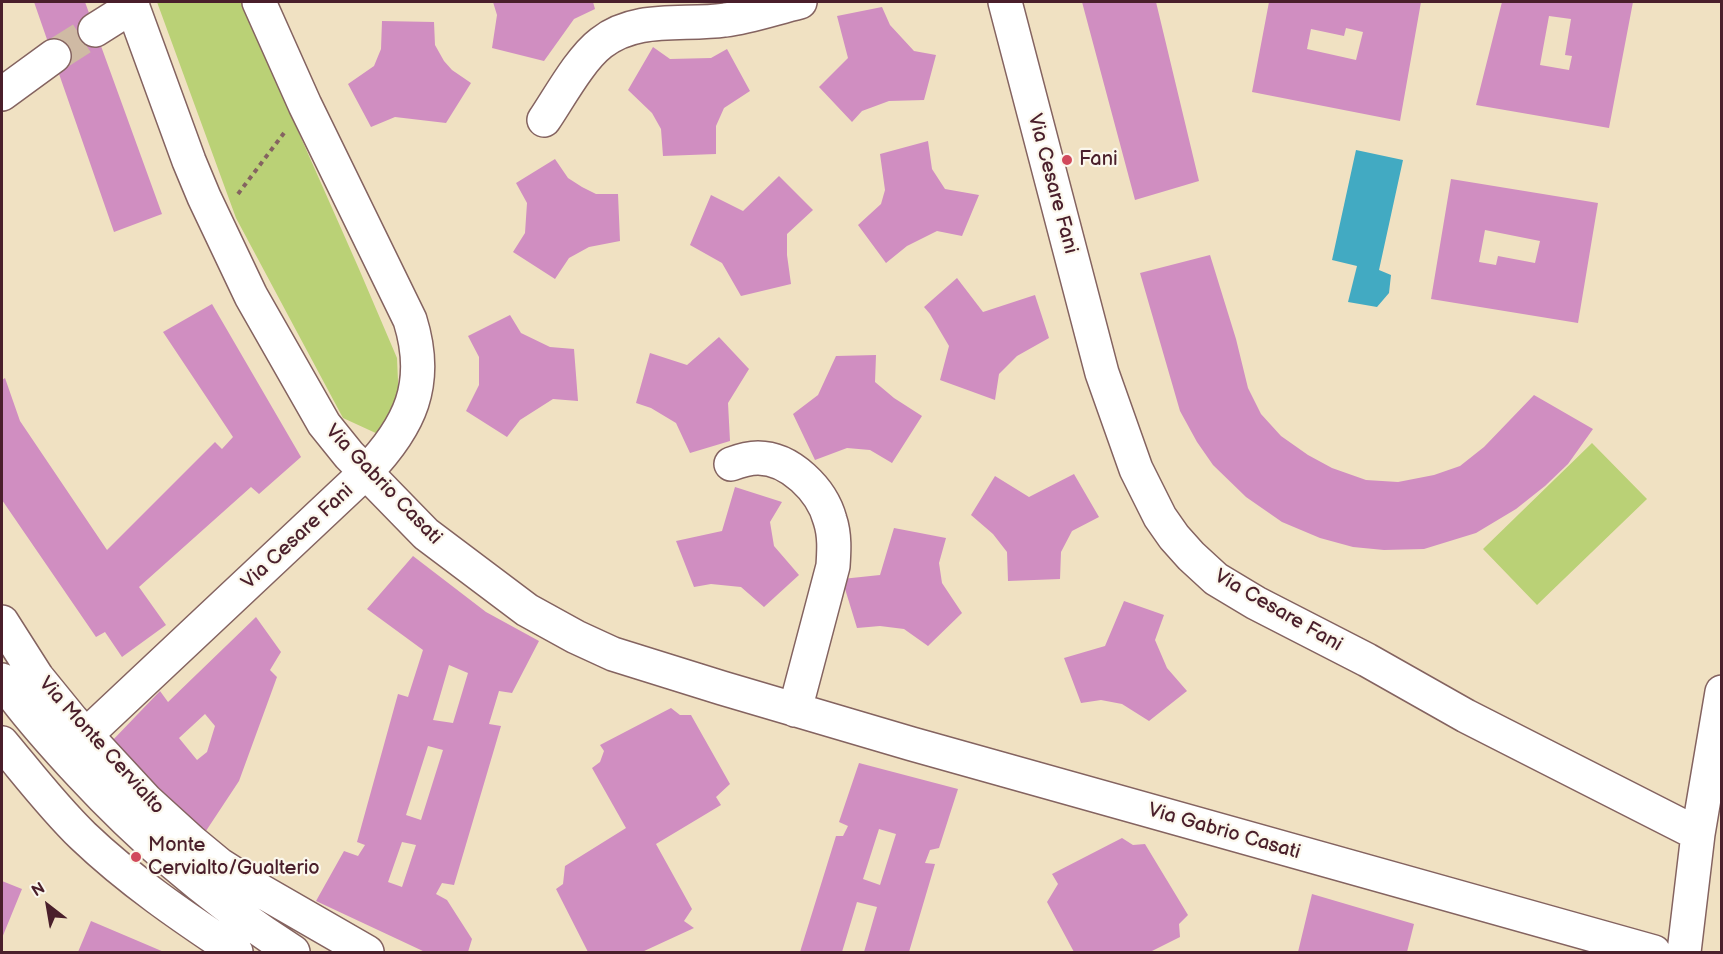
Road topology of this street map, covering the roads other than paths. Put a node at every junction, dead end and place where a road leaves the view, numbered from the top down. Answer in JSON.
{"nodes":[{"id":1,"x":260,"y":2,"type":"edge"},
{"id":2,"x":800,"y":2,"type":"edge"},
{"id":3,"x":1005,"y":2,"type":"edge"},
{"id":4,"x":132,"y":4,"type":"edge"},
{"id":5,"x":95,"y":30,"type":"tunnel mouth"},
{"id":6,"x":54,"y":56,"type":"tunnel mouth"},
{"id":7,"x":2,"y":94,"type":"edge"},
{"id":8,"x":544,"y":120,"type":"dead end"},
{"id":9,"x":730,"y":464,"type":"dead end"},
{"id":10,"x":366,"y":472,"type":"junction"},
{"id":11,"x":2,"y":622,"type":"edge"},
{"id":12,"x":2,"y":680,"type":"edge"},
{"id":13,"x":1722,"y":692,"type":"edge"},
{"id":14,"x":795,"y":710,"type":"junction"},
{"id":15,"x":86,"y":736,"type":"junction"},
{"id":16,"x":2,"y":743,"type":"edge"},
{"id":17,"x":1698,"y":834,"type":"junction"},
{"id":18,"x":236,"y":952,"type":"edge"},
{"id":19,"x":293,"y":952,"type":"edge"},
{"id":20,"x":367,"y":952,"type":"edge"},
{"id":21,"x":1654,"y":952,"type":"edge"},
{"id":22,"x":1684,"y":952,"type":"edge"}],
"edges":[{"from":1,"to":10,"type":"street","name":"Via Cesare Fani"},
{"from":2,"to":8,"type":"street"},
{"from":3,"to":17,"type":"street","name":"Via Cesare Fani"},
{"from":4,"to":5,"type":"street"},
{"from":4,"to":10,"type":"street","name":"Via Gabrio Casati"},
{"from":6,"to":7,"type":"street"},
{"from":9,"to":14,"type":"street"},
{"from":10,"to":14,"type":"street","name":"Via Gabrio Casati"},
{"from":10,"to":15,"type":"street","name":"Via Cesare Fani"},
{"from":11,"to":15,"type":"street","name":"Via Monte Cervialto"},
{"from":12,"to":19,"type":"street","name":"Via Monte Cervialto"},
{"from":13,"to":17,"type":"street"},
{"from":14,"to":21,"type":"street","name":"Via Gabrio Casati"},
{"from":15,"to":20,"type":"street","name":"Via Monte Cervialto"},
{"from":16,"to":18,"type":"street"},
{"from":17,"to":22,"type":"street"}]}
